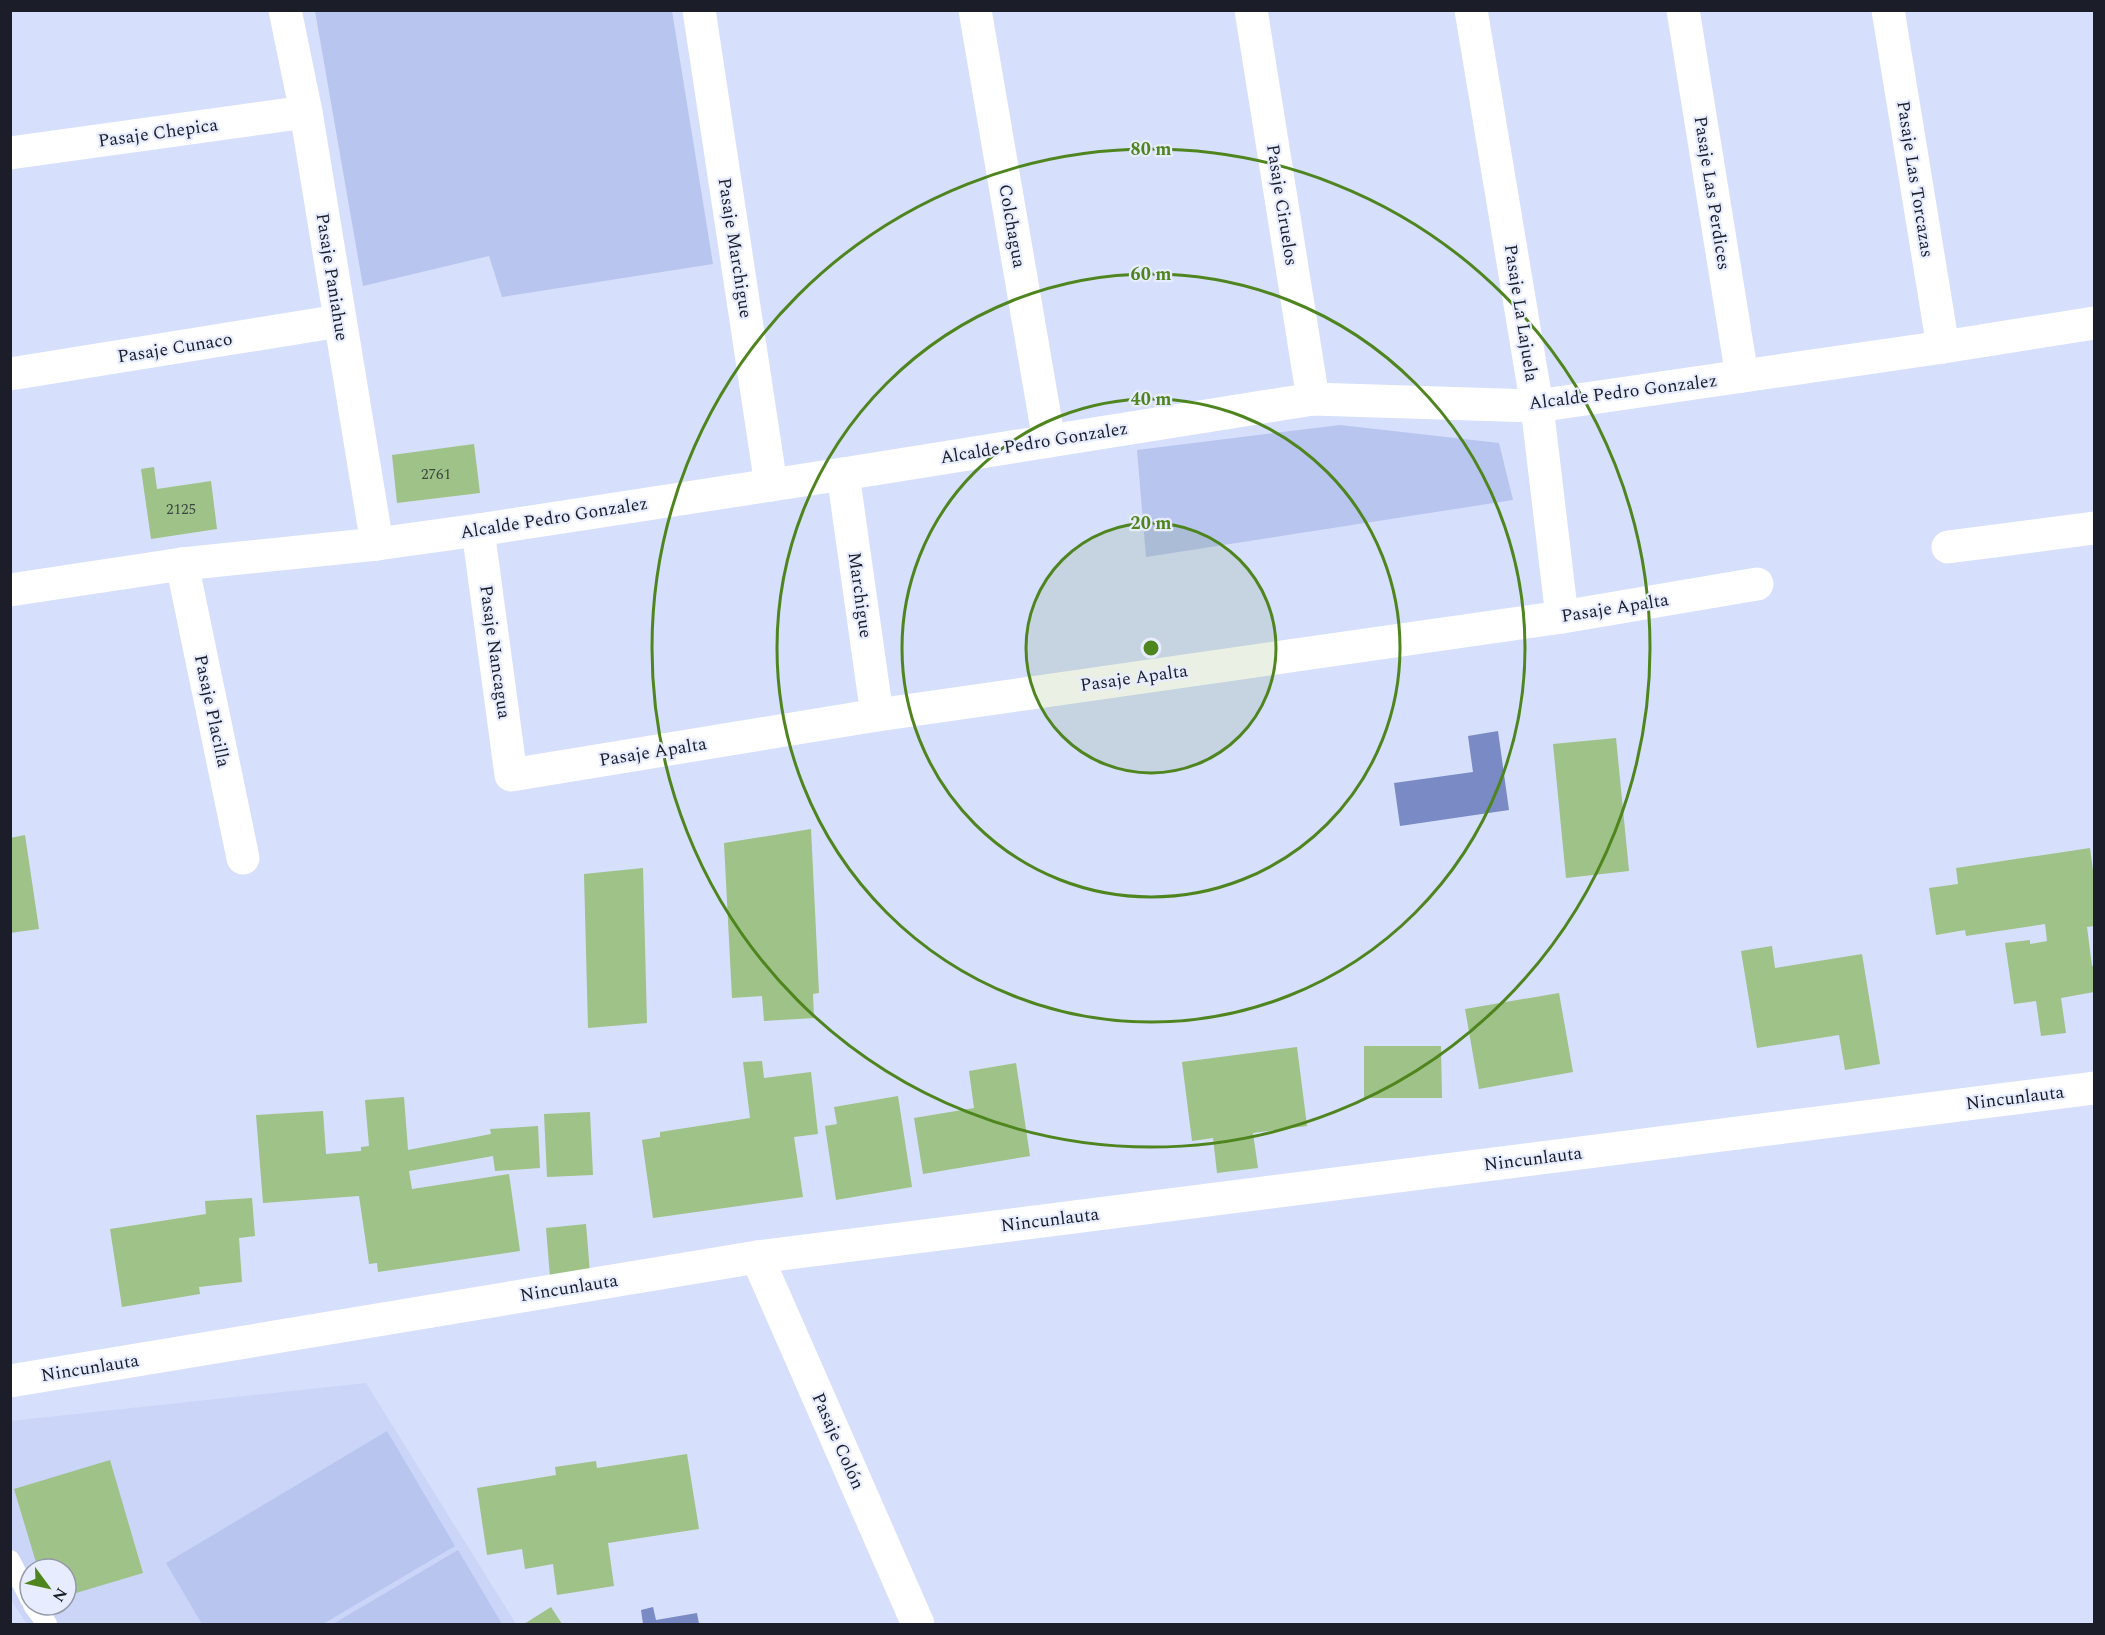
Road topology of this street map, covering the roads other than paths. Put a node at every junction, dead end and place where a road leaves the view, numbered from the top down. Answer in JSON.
{"nodes":[{"id":1,"x":285,"y":10,"type":"edge"},
{"id":2,"x":699,"y":10,"type":"edge"},
{"id":3,"x":975,"y":10,"type":"edge"},
{"id":4,"x":1251,"y":10,"type":"edge"},
{"id":5,"x":1471,"y":10,"type":"edge"},
{"id":6,"x":1683,"y":10,"type":"edge"},
{"id":7,"x":1888,"y":10,"type":"edge"},
{"id":8,"x":306,"y":112,"type":"junction"},
{"id":9,"x":10,"y":153,"type":"edge"},
{"id":10,"x":339,"y":321,"type":"junction"},
{"id":11,"x":2094,"y":323,"type":"edge"},
{"id":12,"x":1942,"y":347,"type":"junction"},
{"id":13,"x":10,"y":374,"type":"edge"},
{"id":14,"x":1742,"y":376,"type":"junction"},
{"id":15,"x":1313,"y":399,"type":"junction"},
{"id":16,"x":1537,"y":406,"type":"junction"},
{"id":17,"x":1049,"y":441,"type":"junction"},
{"id":18,"x":843,"y":474,"type":"junction"},
{"id":19,"x":771,"y":484,"type":"junction"},
{"id":20,"x":2094,"y":528,"type":"edge"},
{"id":21,"x":478,"y":530,"type":"junction"},
{"id":22,"x":377,"y":544,"type":"junction"},
{"id":23,"x":1948,"y":547,"type":"dead end"},
{"id":24,"x":182,"y":564,"type":"junction"},
{"id":25,"x":1757,"y":584,"type":"dead end"},
{"id":26,"x":10,"y":590,"type":"edge"},
{"id":27,"x":1562,"y":617,"type":"junction"},
{"id":28,"x":877,"y":716,"type":"junction"},
{"id":29,"x":511,"y":775,"type":"joint"},
{"id":30,"x":243,"y":858,"type":"dead end"},
{"id":31,"x":2094,"y":1088,"type":"edge"},
{"id":32,"x":757,"y":1257,"type":"junction"},
{"id":33,"x":10,"y":1381,"type":"edge"},
{"id":34,"x":10,"y":1560,"type":"edge"},
{"id":35,"x":18,"y":1576,"type":"edge"},
{"id":36,"x":918,"y":1624,"type":"edge"}],
"edges":[{"from":1,"to":8,"type":"street","name":"Pasaje Paniahue"},
{"from":2,"to":19,"type":"street","name":"Pasaje Marchigue"},
{"from":3,"to":17,"type":"street","name":"Colchagua"},
{"from":4,"to":15,"type":"street","name":"Pasaje Ciruelos"},
{"from":5,"to":16,"type":"street","name":"Pasaje La Lajuela"},
{"from":6,"to":14,"type":"street","name":"Pasaje Las Perdices"},
{"from":7,"to":12,"type":"street","name":"Pasaje Las Torcazas"},
{"from":8,"to":9,"type":"street","name":"Pasaje Chepica"},
{"from":8,"to":10,"type":"street","name":"Pasaje Paniahue"},
{"from":10,"to":13,"type":"street","name":"Pasaje Cunaco"},
{"from":10,"to":22,"type":"street","name":"Pasaje Paniahue"},
{"from":11,"to":12,"type":"street","name":"Alcalde Pedro Gonzalez"},
{"from":12,"to":14,"type":"street","name":"Alcalde Pedro Gonzalez"},
{"from":14,"to":16,"type":"street","name":"Alcalde Pedro Gonzalez"},
{"from":15,"to":16,"type":"street","name":"Alcalde Pedro Gonzalez"},
{"from":15,"to":17,"type":"street","name":"Alcalde Pedro Gonzalez"},
{"from":16,"to":27,"type":"street","name":"Pasaje La Lajuela"},
{"from":17,"to":18,"type":"street","name":"Alcalde Pedro Gonzalez"},
{"from":18,"to":19,"type":"street","name":"Alcalde Pedro Gonzalez"},
{"from":18,"to":28,"type":"street","name":"Marchigue"},
{"from":19,"to":21,"type":"street","name":"Alcalde Pedro Gonzalez"},
{"from":20,"to":23,"type":"street"},
{"from":21,"to":22,"type":"street","name":"Alcalde Pedro Gonzalez"},
{"from":21,"to":29,"type":"street","name":"Pasaje Nancagua"},
{"from":22,"to":24,"type":"street","name":"Alcalde Pedro Gonzalez"},
{"from":24,"to":26,"type":"street","name":"Alcalde Pedro Gonzalez"},
{"from":24,"to":30,"type":"street","name":"Pasaje Placilla"},
{"from":25,"to":27,"type":"street","name":"Pasaje Apalta"},
{"from":27,"to":28,"type":"street","name":"Pasaje Apalta"},
{"from":28,"to":29,"type":"street","name":"Pasaje Apalta"},
{"from":31,"to":32,"type":"street","name":"Nincunlauta"},
{"from":32,"to":33,"type":"street","name":"Nincunlauta"},
{"from":32,"to":36,"type":"street","name":"Pasaje Colón"},
{"from":34,"to":35,"type":"lane"}]}
